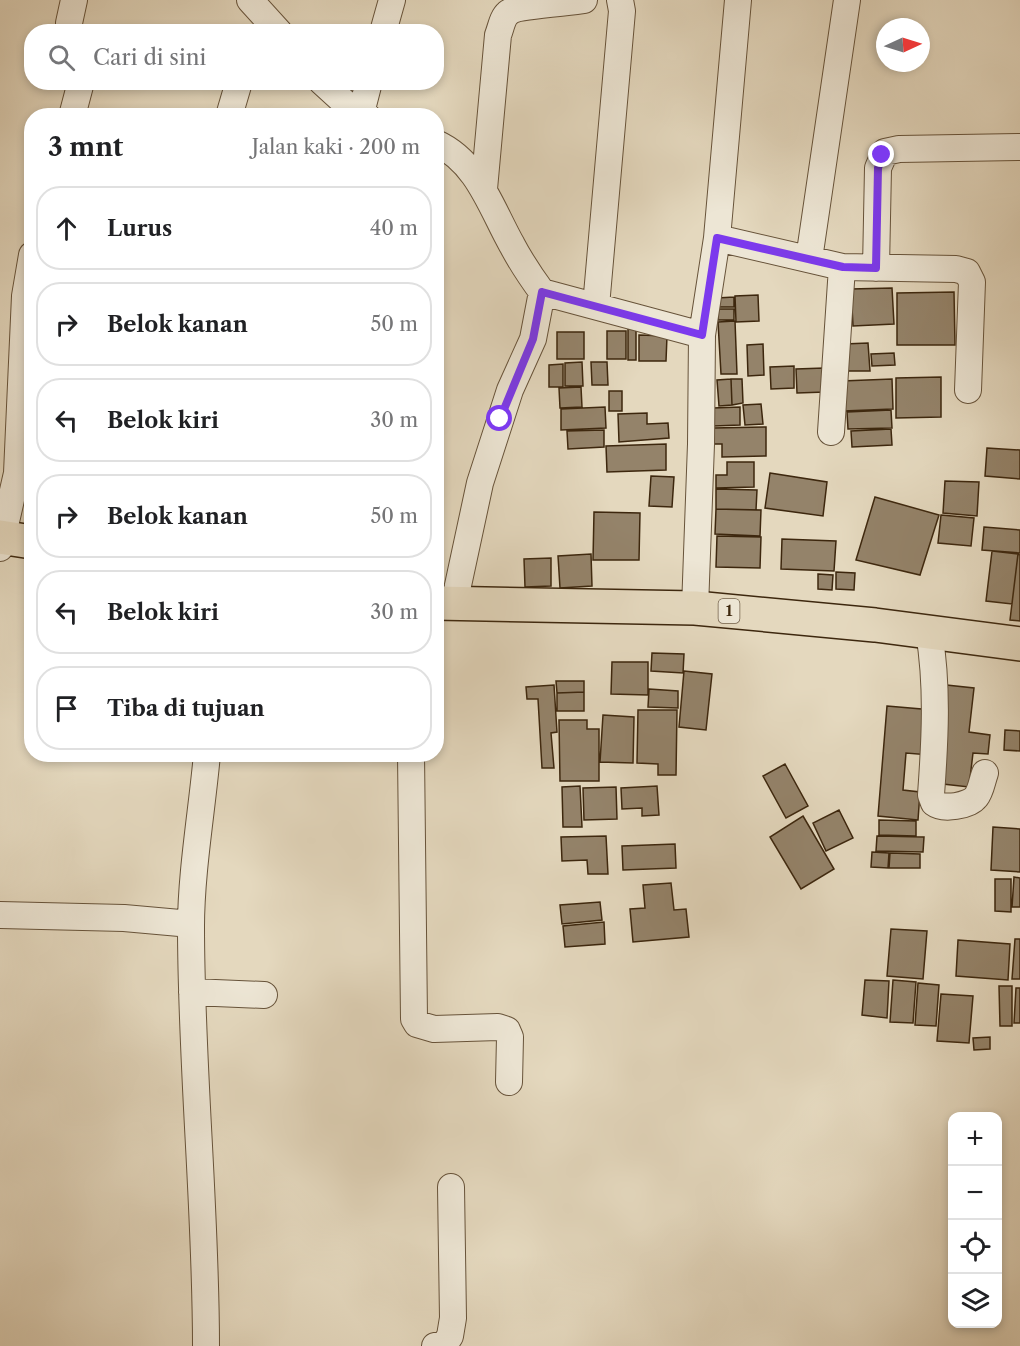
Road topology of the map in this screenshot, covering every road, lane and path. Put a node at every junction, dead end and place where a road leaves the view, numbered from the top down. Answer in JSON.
{"nodes":[{"id":1,"x":74,"y":0,"type":"edge"},
{"id":2,"x":392,"y":0,"type":"edge"},
{"id":3,"x":584,"y":0,"type":"edge"},
{"id":4,"x":620,"y":0,"type":"edge"},
{"id":5,"x":738,"y":0,"type":"edge"},
{"id":6,"x":847,"y":0,"type":"edge"},
{"id":7,"x":69,"y":24,"type":"edge"},
{"id":8,"x":385,"y":24,"type":"edge"},
{"id":9,"x":79,"y":90,"type":"edge"},
{"id":10,"x":237,"y":90,"type":"edge"},
{"id":11,"x":332,"y":90,"type":"edge"},
{"id":12,"x":368,"y":90,"type":"edge"},
{"id":13,"x":74,"y":108,"type":"edge"},
{"id":14,"x":231,"y":108,"type":"edge"},
{"id":15,"x":356,"y":108,"type":"edge"},
{"id":16,"x":365,"y":108,"type":"edge"},
{"id":17,"x":444,"y":146,"type":"edge"},
{"id":18,"x":1020,"y":147,"type":"edge"},
{"id":19,"x":484,"y":189,"type":"junction"},
{"id":20,"x":717,"y":238,"type":"junction"},
{"id":21,"x":809,"y":259,"type":"junction"},
{"id":22,"x":843,"y":267,"type":"junction"},
{"id":23,"x":876,"y":268,"type":"junction"},
{"id":24,"x":542,"y":292,"type":"junction"},
{"id":25,"x":596,"y":306,"type":"junction"},
{"id":26,"x":24,"y":318,"type":"edge"},
{"id":27,"x":702,"y":335,"type":"junction"},
{"id":28,"x":968,"y":390,"type":"dead end"},
{"id":29,"x":831,"y":432,"type":"dead end"},
{"id":30,"x":9,"y":541,"type":"edge"},
{"id":31,"x":445,"y":603,"type":"edge"},
{"id":32,"x":695,"y":608,"type":"junction"},
{"id":33,"x":929,"y":632,"type":"junction"},
{"id":34,"x":1020,"y":644,"type":"edge"},
{"id":35,"x":206,"y":762,"type":"edge"},
{"id":36,"x":411,"y":762,"type":"edge"},
{"id":37,"x":985,"y":773,"type":"dead end"},
{"id":38,"x":0,"y":915,"type":"edge"},
{"id":39,"x":191,"y":924,"type":"junction"},
{"id":40,"x":192,"y":992,"type":"junction"},
{"id":41,"x":264,"y":995,"type":"dead end"},
{"id":42,"x":509,"y":1082,"type":"dead end"},
{"id":43,"x":451,"y":1187,"type":"dead end"},
{"id":44,"x":206,"y":1346,"type":"edge"},
{"id":45,"x":435,"y":1346,"type":"edge"}],
"edges":[{"from":1,"to":7,"type":"street"},
{"from":2,"to":8,"type":"street"},
{"from":3,"to":19,"type":"street"},
{"from":4,"to":25,"type":"street"},
{"from":5,"to":20,"type":"street"},
{"from":6,"to":21,"type":"street"},
{"from":9,"to":13,"type":"street"},
{"from":10,"to":14,"type":"street"},
{"from":11,"to":15,"type":"street"},
{"from":12,"to":16,"type":"street"},
{"from":17,"to":19,"type":"street"},
{"from":18,"to":23,"type":"street"},
{"from":19,"to":24,"type":"street"},
{"from":20,"to":21,"type":"street"},
{"from":20,"to":27,"type":"street"},
{"from":21,"to":22,"type":"street"},
{"from":22,"to":23,"type":"street"},
{"from":22,"to":29,"type":"street"},
{"from":23,"to":28,"type":"street"},
{"from":24,"to":25,"type":"street"},
{"from":24,"to":31,"type":"street"},
{"from":25,"to":27,"type":"street"},
{"from":26,"to":30,"type":"street"},
{"from":27,"to":32,"type":"street"},
{"from":31,"to":32,"type":"highway","number":"1"},
{"from":32,"to":33,"type":"highway","number":"1"},
{"from":33,"to":34,"type":"highway","number":"1"},
{"from":33,"to":37,"type":"street"},
{"from":35,"to":39,"type":"street"},
{"from":36,"to":42,"type":"street"},
{"from":38,"to":39,"type":"street"},
{"from":39,"to":40,"type":"street"},
{"from":40,"to":41,"type":"street"},
{"from":40,"to":44,"type":"street"},
{"from":43,"to":45,"type":"street"}]}
